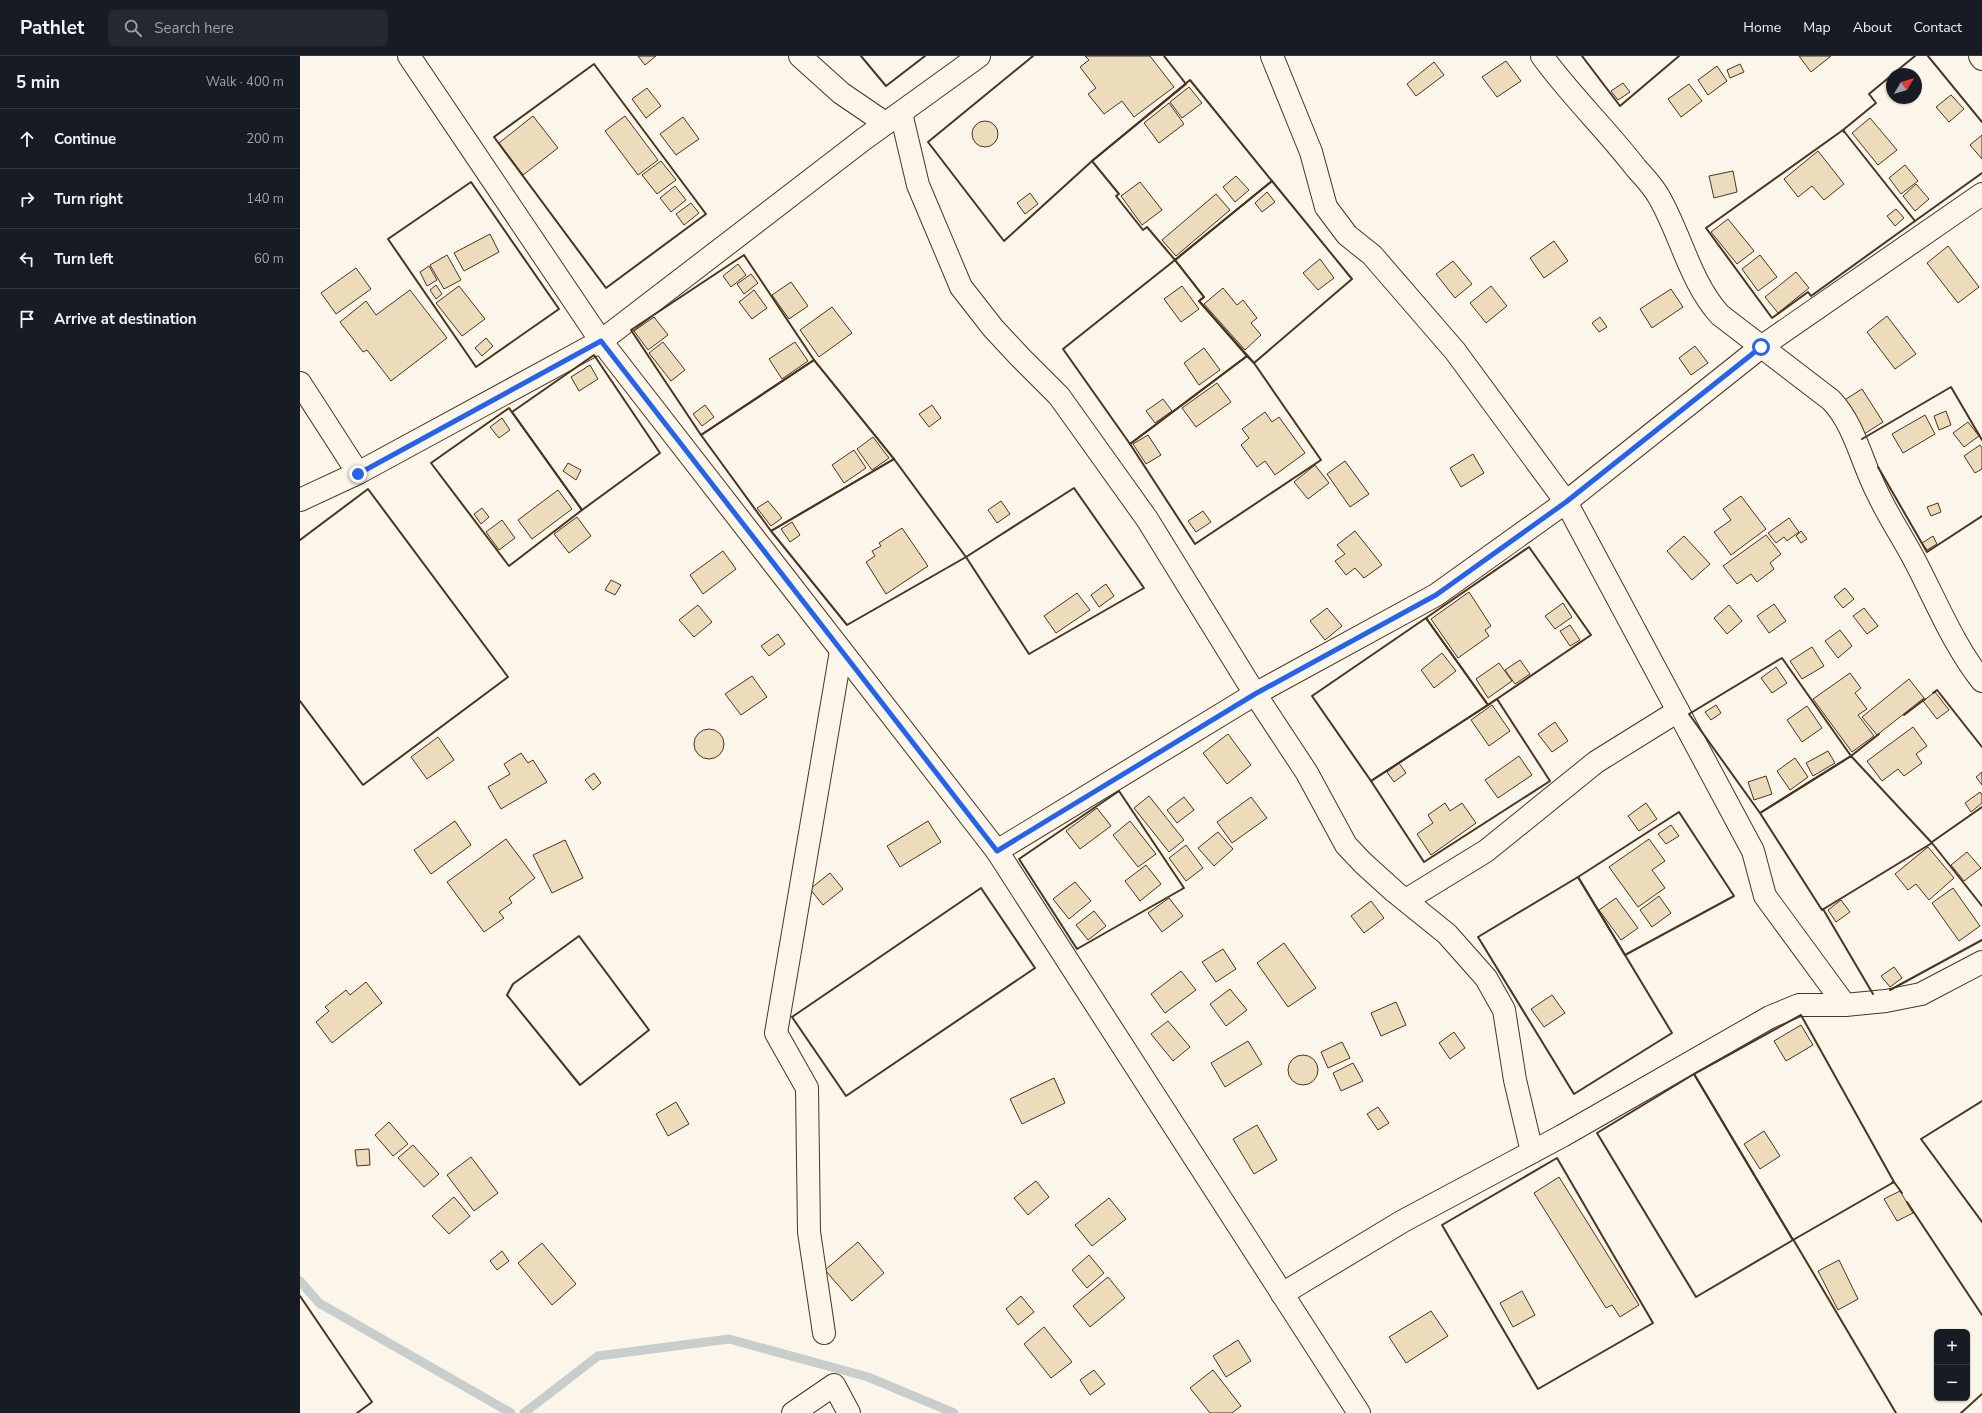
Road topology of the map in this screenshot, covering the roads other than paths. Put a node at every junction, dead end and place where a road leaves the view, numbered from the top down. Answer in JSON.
{"nodes":[{"id":1,"x":409,"y":56,"type":"edge"},
{"id":2,"x":800,"y":56,"type":"edge"},
{"id":3,"x":979,"y":56,"type":"edge"},
{"id":4,"x":1272,"y":56,"type":"edge"},
{"id":5,"x":1542,"y":56,"type":"edge"},
{"id":6,"x":1980,"y":56,"type":"edge"},
{"id":7,"x":1982,"y":59,"type":"edge"},
{"id":8,"x":893,"y":118,"type":"junction"},
{"id":9,"x":1982,"y":194,"type":"edge"},
{"id":10,"x":601,"y":341,"type":"junction"},
{"id":11,"x":1761,"y":347,"type":"junction"},
{"id":12,"x":300,"y":382,"type":"edge"},
{"id":13,"x":358,"y":474,"type":"junction"},
{"id":14,"x":300,"y":500,"type":"edge"},
{"id":15,"x":1566,"y":502,"type":"junction"},
{"id":16,"x":841,"y":651,"type":"junction"},
{"id":17,"x":1982,"y":681,"type":"edge"},
{"id":18,"x":1255,"y":694,"type":"junction"},
{"id":19,"x":1678,"y":711,"type":"junction"},
{"id":20,"x":997,"y":851,"type":"junction"},
{"id":21,"x":1406,"y":900,"type":"junction"},
{"id":22,"x":1982,"y":962,"type":"edge"},
{"id":23,"x":1845,"y":1004,"type":"junction"},
{"id":24,"x":1532,"y":1152,"type":"junction"},
{"id":25,"x":1282,"y":1294,"type":"junction"},
{"id":26,"x":824,"y":1333,"type":"dead end"},
{"id":27,"x":793,"y":1413,"type":"edge"},
{"id":28,"x":849,"y":1413,"type":"edge"},
{"id":29,"x":1359,"y":1413,"type":"edge"}],
"edges":[{"from":1,"to":10,"type":"street"},
{"from":2,"to":8,"type":"street"},
{"from":3,"to":8,"type":"street"},
{"from":4,"to":15,"type":"street"},
{"from":5,"to":11,"type":"street"},
{"from":6,"to":7,"type":"street"},
{"from":8,"to":10,"type":"street"},
{"from":8,"to":18,"type":"street"},
{"from":9,"to":11,"type":"street"},
{"from":10,"to":13,"type":"street"},
{"from":10,"to":16,"type":"street"},
{"from":11,"to":15,"type":"street"},
{"from":11,"to":17,"type":"street"},
{"from":12,"to":13,"type":"street"},
{"from":13,"to":14,"type":"street"},
{"from":15,"to":18,"type":"street"},
{"from":15,"to":19,"type":"street"},
{"from":16,"to":20,"type":"street"},
{"from":16,"to":26,"type":"street"},
{"from":18,"to":20,"type":"street"},
{"from":18,"to":21,"type":"street"},
{"from":19,"to":21,"type":"street"},
{"from":19,"to":23,"type":"street"},
{"from":20,"to":25,"type":"street"},
{"from":21,"to":24,"type":"street"},
{"from":22,"to":23,"type":"street"},
{"from":23,"to":24,"type":"street"},
{"from":24,"to":25,"type":"street"},
{"from":25,"to":29,"type":"street"},
{"from":27,"to":28,"type":"street"}]}
